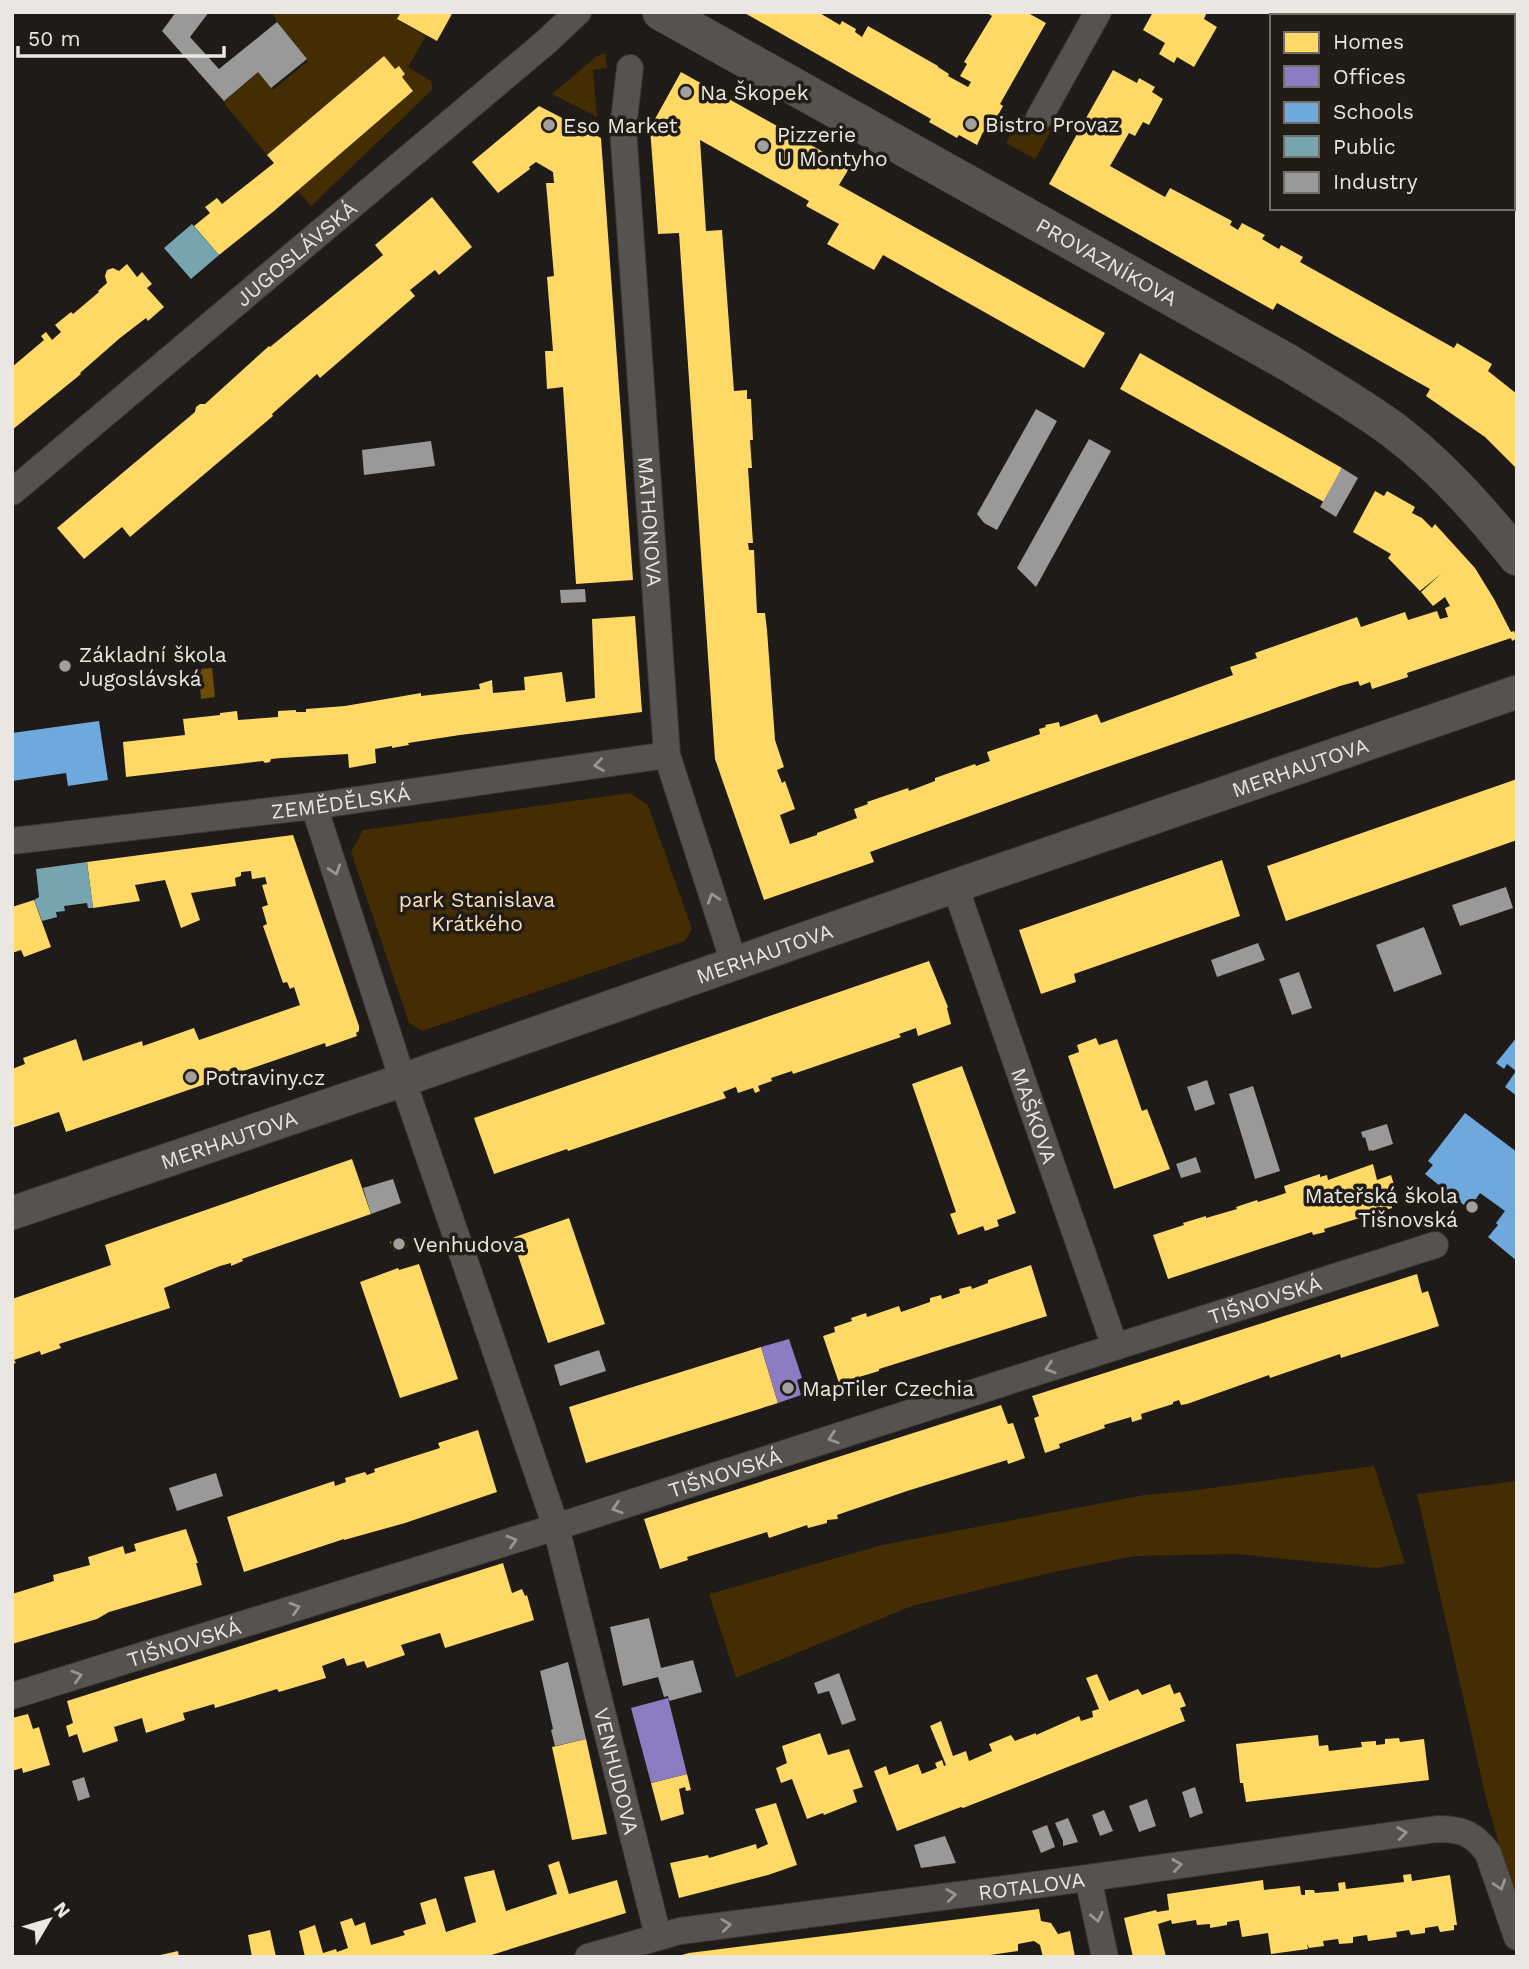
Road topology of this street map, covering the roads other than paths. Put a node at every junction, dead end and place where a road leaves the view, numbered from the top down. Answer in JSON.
{"nodes":[{"id":1,"x":578,"y":12,"type":"edge"},
{"id":2,"x":661,"y":12,"type":"edge"},
{"id":3,"x":1098,"y":12,"type":"edge"},
{"id":4,"x":630,"y":68,"type":"dead end"},
{"id":5,"x":1039,"y":118,"type":"dead end"},
{"id":6,"x":12,"y":492,"type":"edge"},
{"id":7,"x":1517,"y":557,"type":"edge"},
{"id":8,"x":1517,"y":692,"type":"edge"},
{"id":9,"x":667,"y":755,"type":"junction"},
{"id":10,"x":314,"y":806,"type":"junction"},
{"id":11,"x":12,"y":841,"type":"edge"},
{"id":12,"x":955,"y":886,"type":"junction"},
{"id":13,"x":734,"y":963,"type":"junction"},
{"id":14,"x":403,"y":1080,"type":"junction"},
{"id":15,"x":12,"y":1213,"type":"edge"},
{"id":16,"x":1435,"y":1245,"type":"dead end"},
{"id":17,"x":1115,"y":1347,"type":"junction"},
{"id":18,"x":556,"y":1527,"type":"junction"},
{"id":19,"x":12,"y":1696,"type":"edge"},
{"id":20,"x":1088,"y":1878,"type":"junction"},
{"id":21,"x":659,"y":1936,"type":"junction"},
{"id":22,"x":1517,"y":1937,"type":"edge"},
{"id":23,"x":588,"y":1957,"type":"edge"},
{"id":24,"x":1105,"y":1957,"type":"edge"}],
"edges":[{"from":1,"to":6,"type":"street","name":"JUGOSLÁVSKÁ"},
{"from":2,"to":7,"type":"main road","name":"PROVAZNÍKOVA"},
{"from":3,"to":5,"type":"street"},
{"from":4,"to":9,"type":"street","name":"MATHONOVA"},
{"from":8,"to":12,"type":"street","name":"MERHAUTOVA"},
{"from":9,"to":10,"type":"street","name":"ZEMĚDĚLSKÁ","one_way":true},
{"from":13,"to":9,"type":"street","name":"MATHONOVA","one_way":true},
{"from":10,"to":11,"type":"street","name":"ZEMĚDĚLSKÁ"},
{"from":10,"to":14,"type":"street","name":"VENHUDOVA","one_way":true},
{"from":12,"to":13,"type":"street","name":"MERHAUTOVA"},
{"from":12,"to":17,"type":"street","name":"MAŠKOVA"},
{"from":13,"to":14,"type":"street","name":"MERHAUTOVA"},
{"from":14,"to":15,"type":"street","name":"MERHAUTOVA"},
{"from":14,"to":18,"type":"street","name":"VENHUDOVA"},
{"from":16,"to":17,"type":"street","name":"TIŠNOVSKÁ"},
{"from":17,"to":18,"type":"street","name":"TIŠNOVSKÁ","one_way":true},
{"from":19,"to":18,"type":"street","name":"TIŠNOVSKÁ","one_way":true},
{"from":18,"to":21,"type":"street","name":"VENHUDOVA"},
{"from":21,"to":20,"type":"street","name":"ROTALOVA","one_way":true},
{"from":20,"to":22,"type":"street","name":"ROTALOVA","one_way":true},
{"from":20,"to":24,"type":"street","one_way":true},
{"from":21,"to":23,"type":"street","name":"ROTALOVA"}]}
